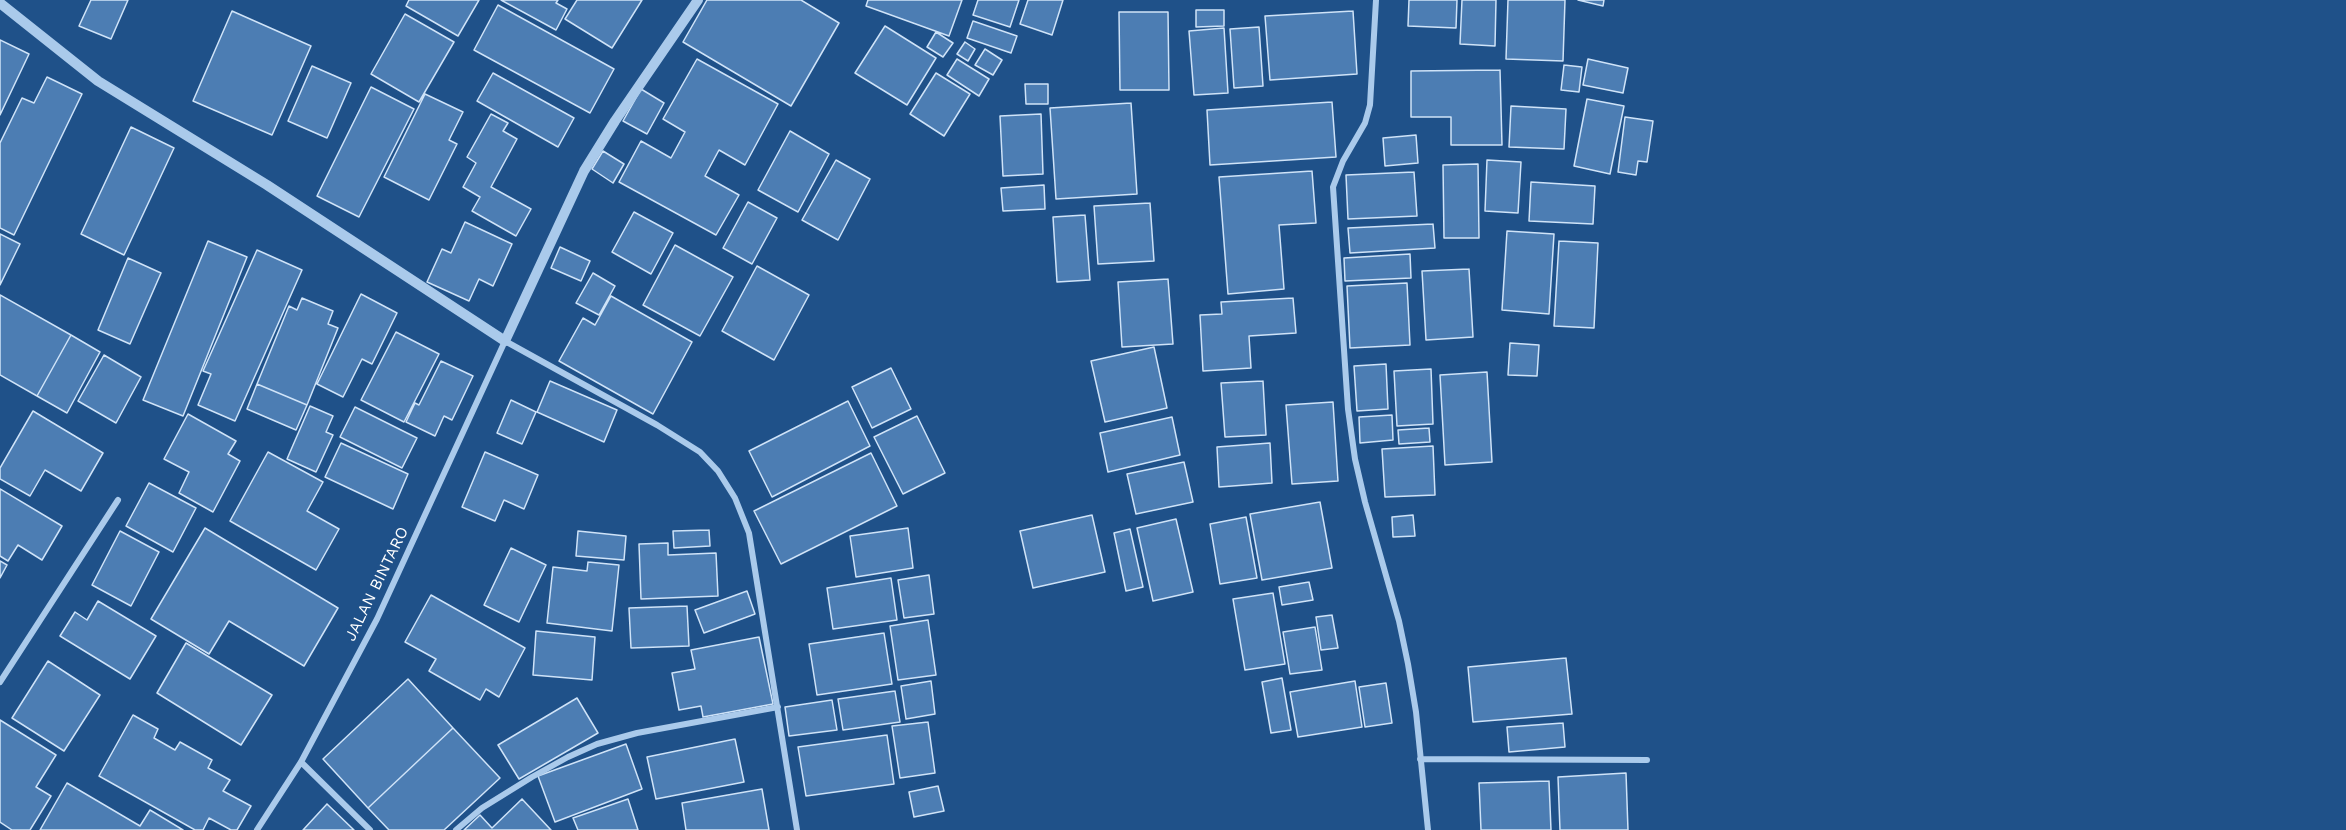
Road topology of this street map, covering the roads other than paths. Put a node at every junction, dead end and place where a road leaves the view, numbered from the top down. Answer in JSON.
{"nodes":[{"id":1,"x":698,"y":0,"type":"edge"},
{"id":2,"x":1376,"y":0,"type":"edge"},
{"id":3,"x":0,"y":3,"type":"edge"},
{"id":4,"x":505,"y":341,"type":"junction"},
{"id":5,"x":118,"y":500,"type":"dead end"},
{"id":6,"x":0,"y":682,"type":"edge"},
{"id":7,"x":778,"y":707,"type":"junction"},
{"id":8,"x":1420,"y":759,"type":"junction"},
{"id":9,"x":1647,"y":760,"type":"dead end"},
{"id":10,"x":301,"y":762,"type":"junction"},
{"id":11,"x":256,"y":830,"type":"edge"},
{"id":12,"x":370,"y":830,"type":"edge"},
{"id":13,"x":456,"y":830,"type":"edge"},
{"id":14,"x":797,"y":830,"type":"edge"},
{"id":15,"x":1428,"y":830,"type":"edge"}],
"edges":[{"from":1,"to":4,"type":"street"},
{"from":2,"to":8,"type":"street"},
{"from":3,"to":4,"type":"street"},
{"from":4,"to":7,"type":"street"},
{"from":4,"to":10,"type":"street","name":"JALAN BINTARO"},
{"from":5,"to":6,"type":"street"},
{"from":7,"to":13,"type":"street"},
{"from":7,"to":14,"type":"street"},
{"from":8,"to":9,"type":"street"},
{"from":8,"to":15,"type":"street"},
{"from":10,"to":11,"type":"street","name":"JALAN BINTARO"},
{"from":10,"to":12,"type":"street"}]}
